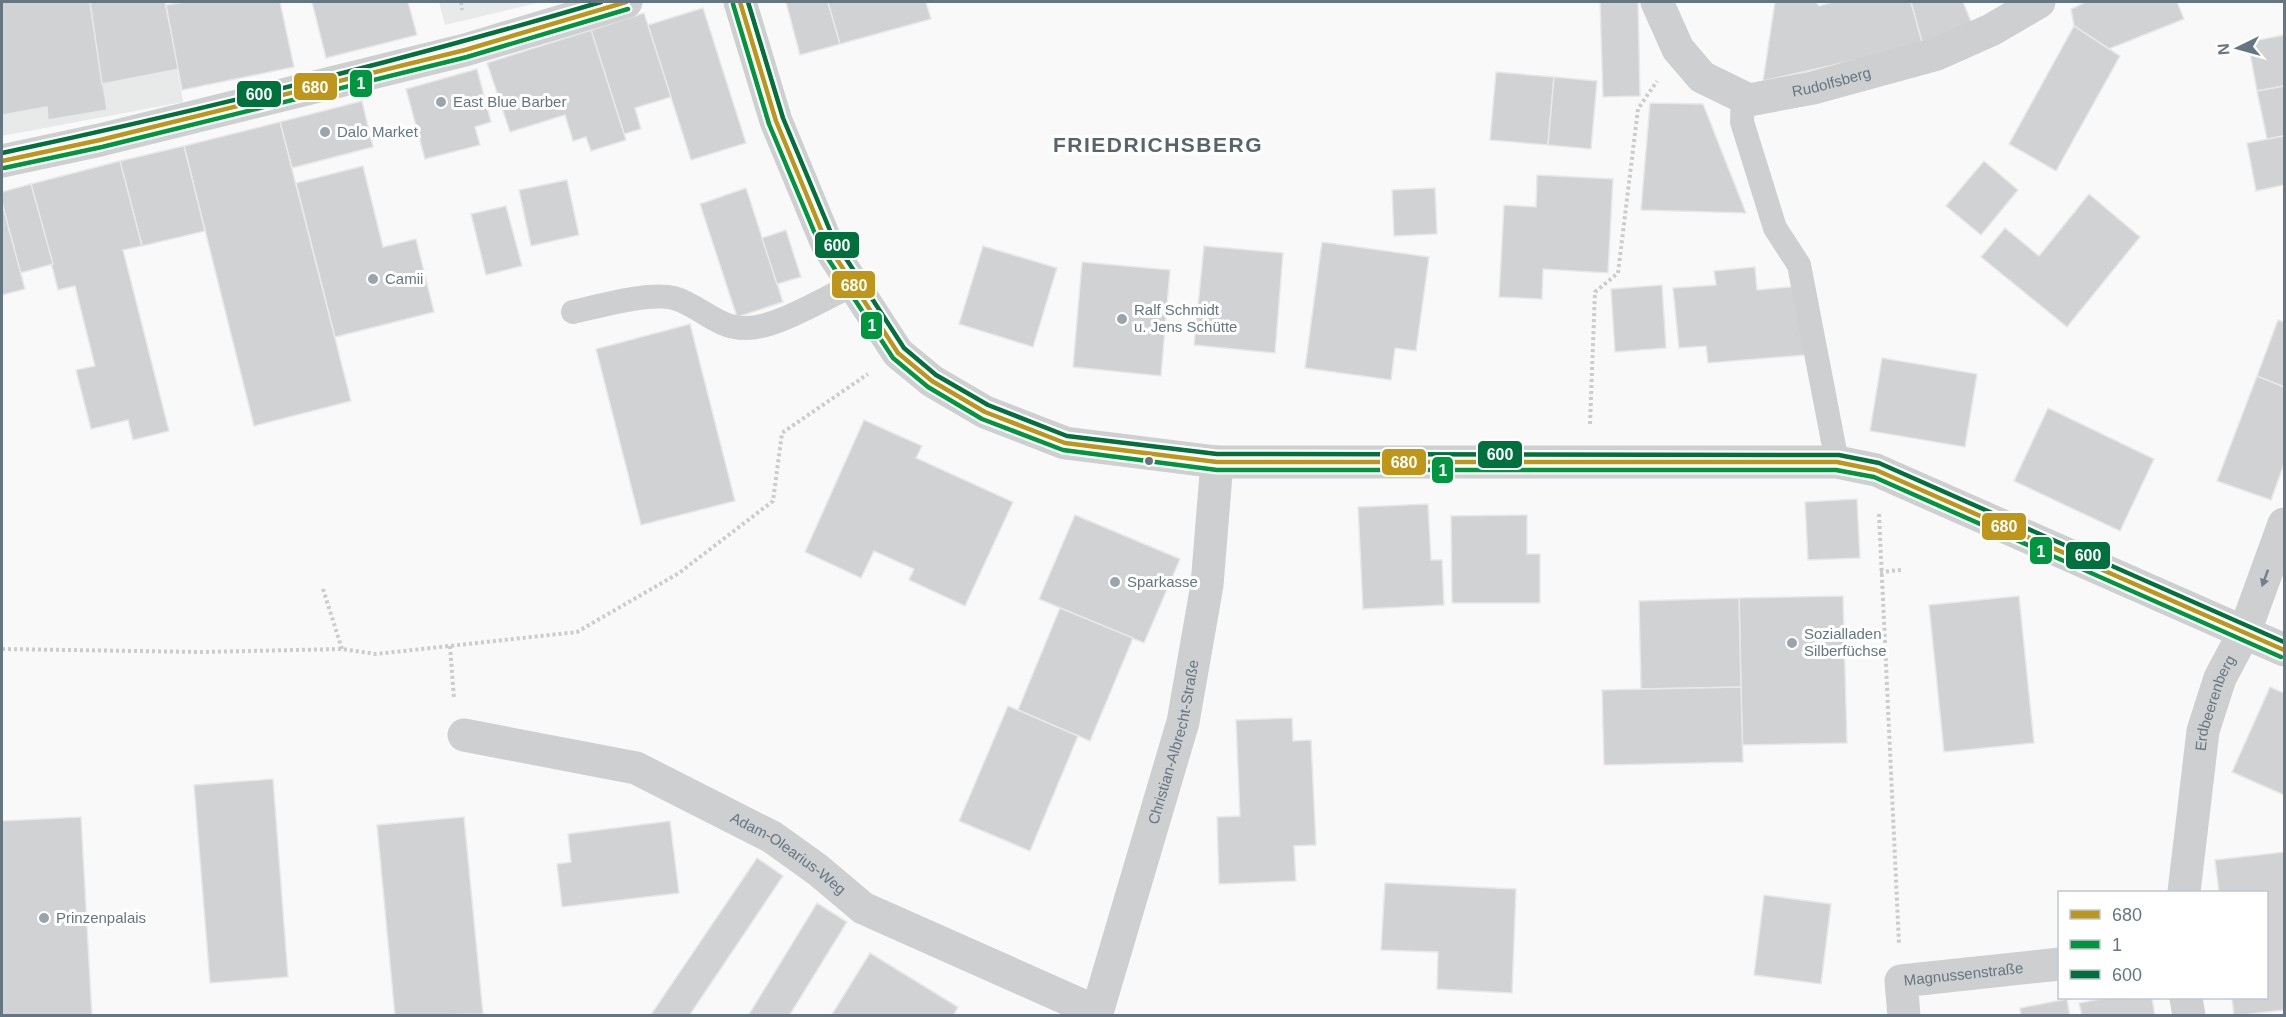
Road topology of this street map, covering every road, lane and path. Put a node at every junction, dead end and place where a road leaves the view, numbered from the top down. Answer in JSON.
{"nodes":[{"id":1,"x":626,"y":2,"type":"edge"},
{"id":2,"x":740,"y":2,"type":"edge"},
{"id":3,"x":1657,"y":2,"type":"edge"},
{"id":4,"x":2039,"y":2,"type":"edge"},
{"id":5,"x":1678,"y":49,"type":"junction"},
{"id":6,"x":1743,"y":97,"type":"junction"},
{"id":7,"x":2,"y":161,"type":"edge"},
{"id":8,"x":852,"y":285,"type":"junction"},
{"id":9,"x":573,"y":312,"type":"dead end"},
{"id":10,"x":898,"y":353,"type":"junction"},
{"id":11,"x":1589,"y":461,"type":"junction"},
{"id":12,"x":1216,"y":462,"type":"junction"},
{"id":13,"x":1837,"y":462,"type":"junction"},
{"id":14,"x":1879,"y":518,"type":"dead end"},
{"id":15,"x":2284,"y":524,"type":"edge"},
{"id":16,"x":1900,"y":570,"type":"dead end"},
{"id":17,"x":1880,"y":572,"type":"junction"},
{"id":18,"x":322,"y":589,"type":"dead end"},
{"id":19,"x":2245,"y":632,"type":"junction"},
{"id":20,"x":450,"y":646,"type":"junction"},
{"id":21,"x":342,"y":649,"type":"junction"},
{"id":22,"x":2,"y":650,"type":"edge"},
{"id":23,"x":2284,"y":650,"type":"edge"},
{"id":24,"x":453,"y":696,"type":"dead end"},
{"id":25,"x":465,"y":735,"type":"dead end"},
{"id":26,"x":2184,"y":891,"type":"edge"},
{"id":27,"x":2058,"y":964,"type":"edge"},
{"id":28,"x":1901,"y":981,"type":"junction"},
{"id":29,"x":2186,"y":999,"type":"edge"},
{"id":30,"x":1096,"y":1014,"type":"edge"},
{"id":31,"x":1904,"y":1016,"type":"edge"},
{"id":32,"x":2189,"y":1016,"type":"edge"}],
"edges":[{"from":1,"to":7,"type":"street"},
{"from":2,"to":8,"type":"street"},
{"from":3,"to":5,"type":"street","name":"Rudolfsberg"},
{"from":4,"to":6,"type":"street","name":"Rudolfsberg"},
{"from":5,"to":6,"type":"street","name":"Rudolfsberg"},
{"from":5,"to":11,"type":"path"},
{"from":6,"to":13,"type":"lane"},
{"from":8,"to":9,"type":"lane"},
{"from":8,"to":10,"type":"street"},
{"from":10,"to":12,"type":"street"},
{"from":10,"to":20,"type":"path"},
{"from":11,"to":12,"type":"street"},
{"from":11,"to":13,"type":"street"},
{"from":12,"to":30,"type":"street","name":"Christian-Albrecht-Straße"},
{"from":13,"to":19,"type":"street"},
{"from":14,"to":17,"type":"path"},
{"from":15,"to":19,"type":"street","name":"Erdbeerenberg","one_way":true},
{"from":16,"to":17,"type":"path"},
{"from":17,"to":28,"type":"path"},
{"from":18,"to":21,"type":"path"},
{"from":19,"to":23,"type":"street"},
{"from":19,"to":26,"type":"street","name":"Erdbeerenberg"},
{"from":20,"to":21,"type":"path"},
{"from":20,"to":24,"type":"path"},
{"from":21,"to":22,"type":"path"},
{"from":25,"to":30,"type":"street","name":"Adam-Olearius-Weg"},
{"from":27,"to":28,"type":"street","name":"Magnussenstraße"},
{"from":28,"to":31,"type":"street","name":"Magnussenstraße"},
{"from":29,"to":32,"type":"street"}]}
